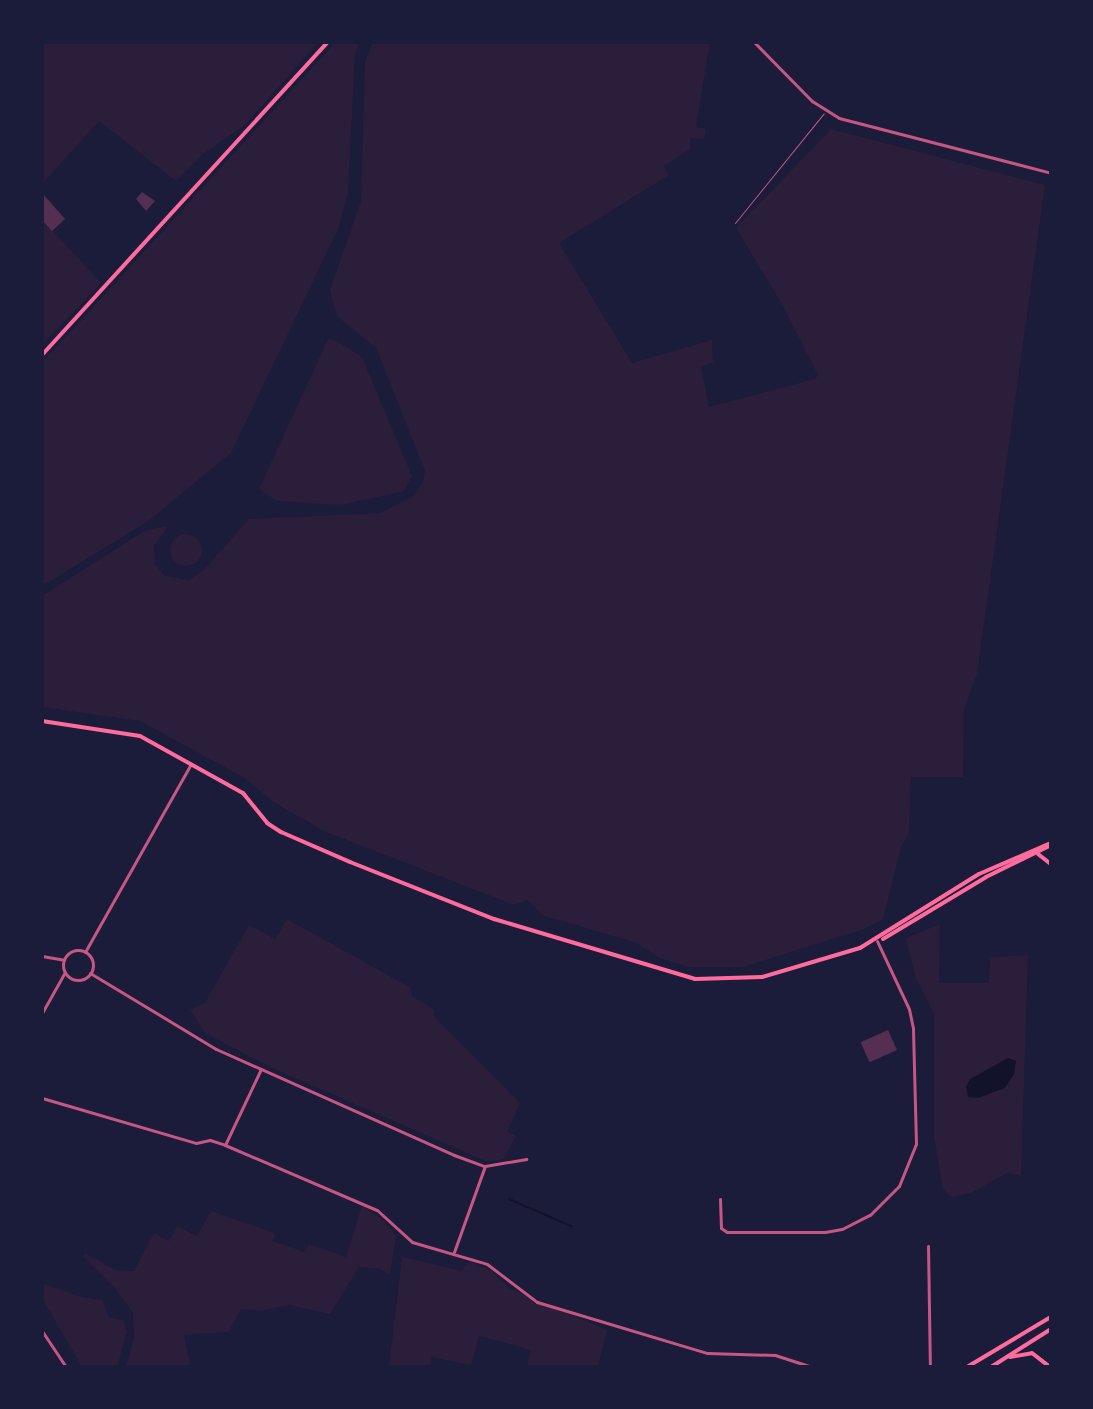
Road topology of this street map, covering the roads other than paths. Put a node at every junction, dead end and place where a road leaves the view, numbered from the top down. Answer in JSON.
{"nodes":[{"id":1,"x":328,"y":42,"type":"edge"},
{"id":2,"x":754,"y":42,"type":"edge"},
{"id":3,"x":826,"y":111,"type":"junction"},
{"id":4,"x":1051,"y":173,"type":"edge"},
{"id":5,"x":735,"y":223,"type":"dead end"},
{"id":6,"x":42,"y":355,"type":"edge"},
{"id":7,"x":42,"y":721,"type":"edge"},
{"id":8,"x":191,"y":764,"type":"junction"},
{"id":9,"x":1051,"y":844,"type":"edge"},
{"id":10,"x":1038,"y":854,"type":"junction"},
{"id":11,"x":1051,"y":864,"type":"edge"},
{"id":12,"x":877,"y":941,"type":"junction"},
{"id":13,"x":85,"y":952,"type":"junction"},
{"id":14,"x":42,"y":956,"type":"edge"},
{"id":15,"x":64,"y":960,"type":"junction"},
{"id":16,"x":65,"y":972,"type":"junction"},
{"id":17,"x":90,"y":973,"type":"junction"},
{"id":18,"x":42,"y":1013,"type":"edge"},
{"id":19,"x":261,"y":1067,"type":"junction"},
{"id":20,"x":42,"y":1098,"type":"edge"},
{"id":21,"x":225,"y":1145,"type":"junction"},
{"id":22,"x":526,"y":1159,"type":"dead end"},
{"id":23,"x":485,"y":1166,"type":"junction"},
{"id":24,"x":720,"y":1199,"type":"dead end"},
{"id":25,"x":928,"y":1246,"type":"dead end"},
{"id":26,"x":454,"y":1254,"type":"junction"},
{"id":27,"x":1051,"y":1317,"type":"edge"},
{"id":28,"x":1051,"y":1329,"type":"edge"},
{"id":29,"x":42,"y":1331,"type":"edge"},
{"id":30,"x":1008,"y":1358,"type":"junction"},
{"id":31,"x":66,"y":1367,"type":"edge"},
{"id":32,"x":811,"y":1367,"type":"edge"},
{"id":33,"x":930,"y":1367,"type":"edge"},
{"id":34,"x":967,"y":1367,"type":"edge"},
{"id":35,"x":991,"y":1367,"type":"edge"},
{"id":36,"x":1050,"y":1367,"type":"edge"}],
"edges":[{"from":1,"to":6,"type":"main road"},
{"from":2,"to":3,"type":"street"},
{"from":3,"to":4,"type":"street"},
{"from":3,"to":5,"type":"lane"},
{"from":7,"to":8,"type":"main road"},
{"from":8,"to":12,"type":"main road"},
{"from":8,"to":13,"type":"street"},
{"from":9,"to":10,"type":"main road"},
{"from":9,"to":12,"type":"main road"},
{"from":10,"to":11,"type":"main road"},
{"from":10,"to":12,"type":"main road"},
{"from":12,"to":24,"type":"street"},
{"from":13,"to":15,"type":"street"},
{"from":13,"to":17,"type":"street"},
{"from":14,"to":15,"type":"street"},
{"from":15,"to":16,"type":"street"},
{"from":16,"to":17,"type":"street"},
{"from":16,"to":18,"type":"street"},
{"from":17,"to":19,"type":"street"},
{"from":19,"to":21,"type":"street"},
{"from":19,"to":23,"type":"street"},
{"from":20,"to":21,"type":"street"},
{"from":21,"to":26,"type":"street"},
{"from":22,"to":23,"type":"street"},
{"from":23,"to":26,"type":"street"},
{"from":25,"to":33,"type":"street"},
{"from":26,"to":32,"type":"street"},
{"from":27,"to":34,"type":"main road"},
{"from":28,"to":30,"type":"main road"},
{"from":29,"to":31,"type":"street"},
{"from":30,"to":35,"type":"main road"},
{"from":30,"to":36,"type":"main road"}]}
